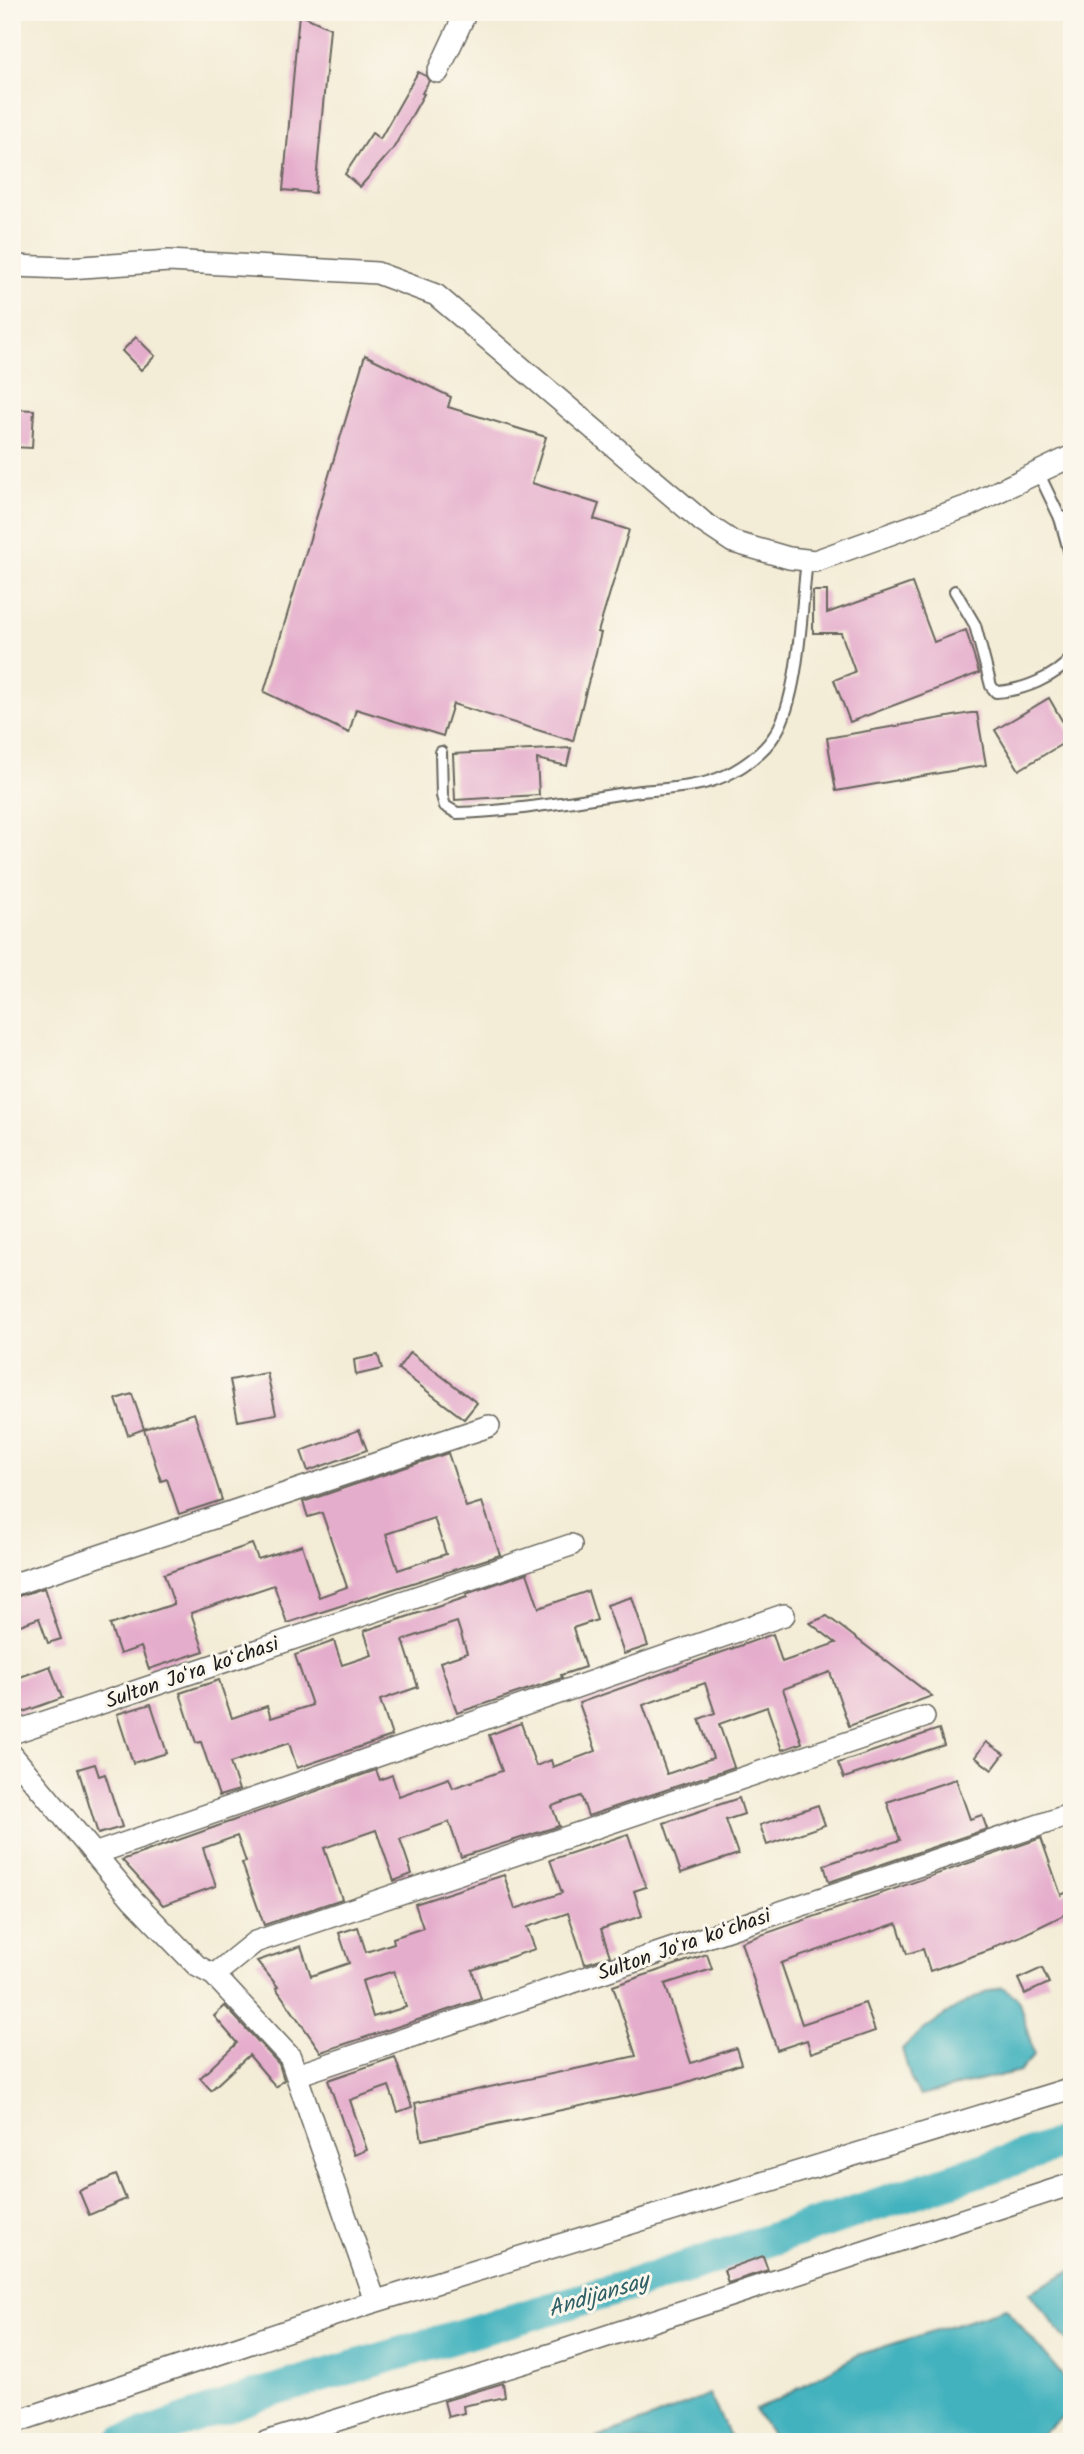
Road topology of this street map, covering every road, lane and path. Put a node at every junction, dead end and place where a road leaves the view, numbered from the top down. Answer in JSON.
{"nodes":[{"id":1,"x":466,"y":12,"type":"edge"},
{"id":2,"x":438,"y":72,"type":"dead end"},
{"id":3,"x":12,"y":266,"type":"edge"},
{"id":4,"x":1072,"y":456,"type":"edge"},
{"id":5,"x":1038,"y":472,"type":"junction"},
{"id":6,"x":1066,"y":517,"type":"edge"},
{"id":7,"x":807,"y":560,"type":"junction"},
{"id":8,"x":1072,"y":561,"type":"edge"},
{"id":9,"x":955,"y":591,"type":"dead end"},
{"id":10,"x":1072,"y":657,"type":"edge"},
{"id":11,"x":441,"y":752,"type":"dead end"},
{"id":12,"x":489,"y":1426,"type":"dead end"},
{"id":13,"x":571,"y":1545,"type":"dead end"},
{"id":14,"x":12,"y":1585,"type":"edge"},
{"id":15,"x":784,"y":1615,"type":"dead end"},
{"id":16,"x":924,"y":1717,"type":"dead end"},
{"id":17,"x":12,"y":1732,"type":"edge"},
{"id":18,"x":12,"y":1755,"type":"edge"},
{"id":19,"x":1072,"y":1814,"type":"edge"},
{"id":20,"x":94,"y":1854,"type":"junction"},
{"id":21,"x":214,"y":1975,"type":"junction"},
{"id":22,"x":297,"y":2075,"type":"junction"},
{"id":23,"x":1072,"y":2088,"type":"edge"},
{"id":24,"x":1072,"y":2184,"type":"edge"},
{"id":25,"x":375,"y":2301,"type":"junction"},
{"id":26,"x":12,"y":2423,"type":"edge"},
{"id":27,"x":266,"y":2442,"type":"edge"}],
"edges":[{"from":1,"to":2,"type":"street"},
{"from":3,"to":7,"type":"street"},
{"from":4,"to":5,"type":"street"},
{"from":5,"to":6,"type":"lane"},
{"from":5,"to":7,"type":"street"},
{"from":6,"to":8,"type":"lane"},
{"from":7,"to":11,"type":"lane"},
{"from":9,"to":10,"type":"lane"},
{"from":12,"to":14,"type":"street"},
{"from":13,"to":17,"type":"street","name":"Sulton Joʻra koʻchasi"},
{"from":15,"to":20,"type":"street"},
{"from":16,"to":21,"type":"street"},
{"from":18,"to":20,"type":"street"},
{"from":19,"to":22,"type":"street","name":"Sulton Joʻra koʻchasi"},
{"from":20,"to":21,"type":"street"},
{"from":21,"to":22,"type":"street"},
{"from":22,"to":25,"type":"street"},
{"from":23,"to":25,"type":"street"},
{"from":24,"to":27,"type":"street"},
{"from":25,"to":26,"type":"street"}]}
